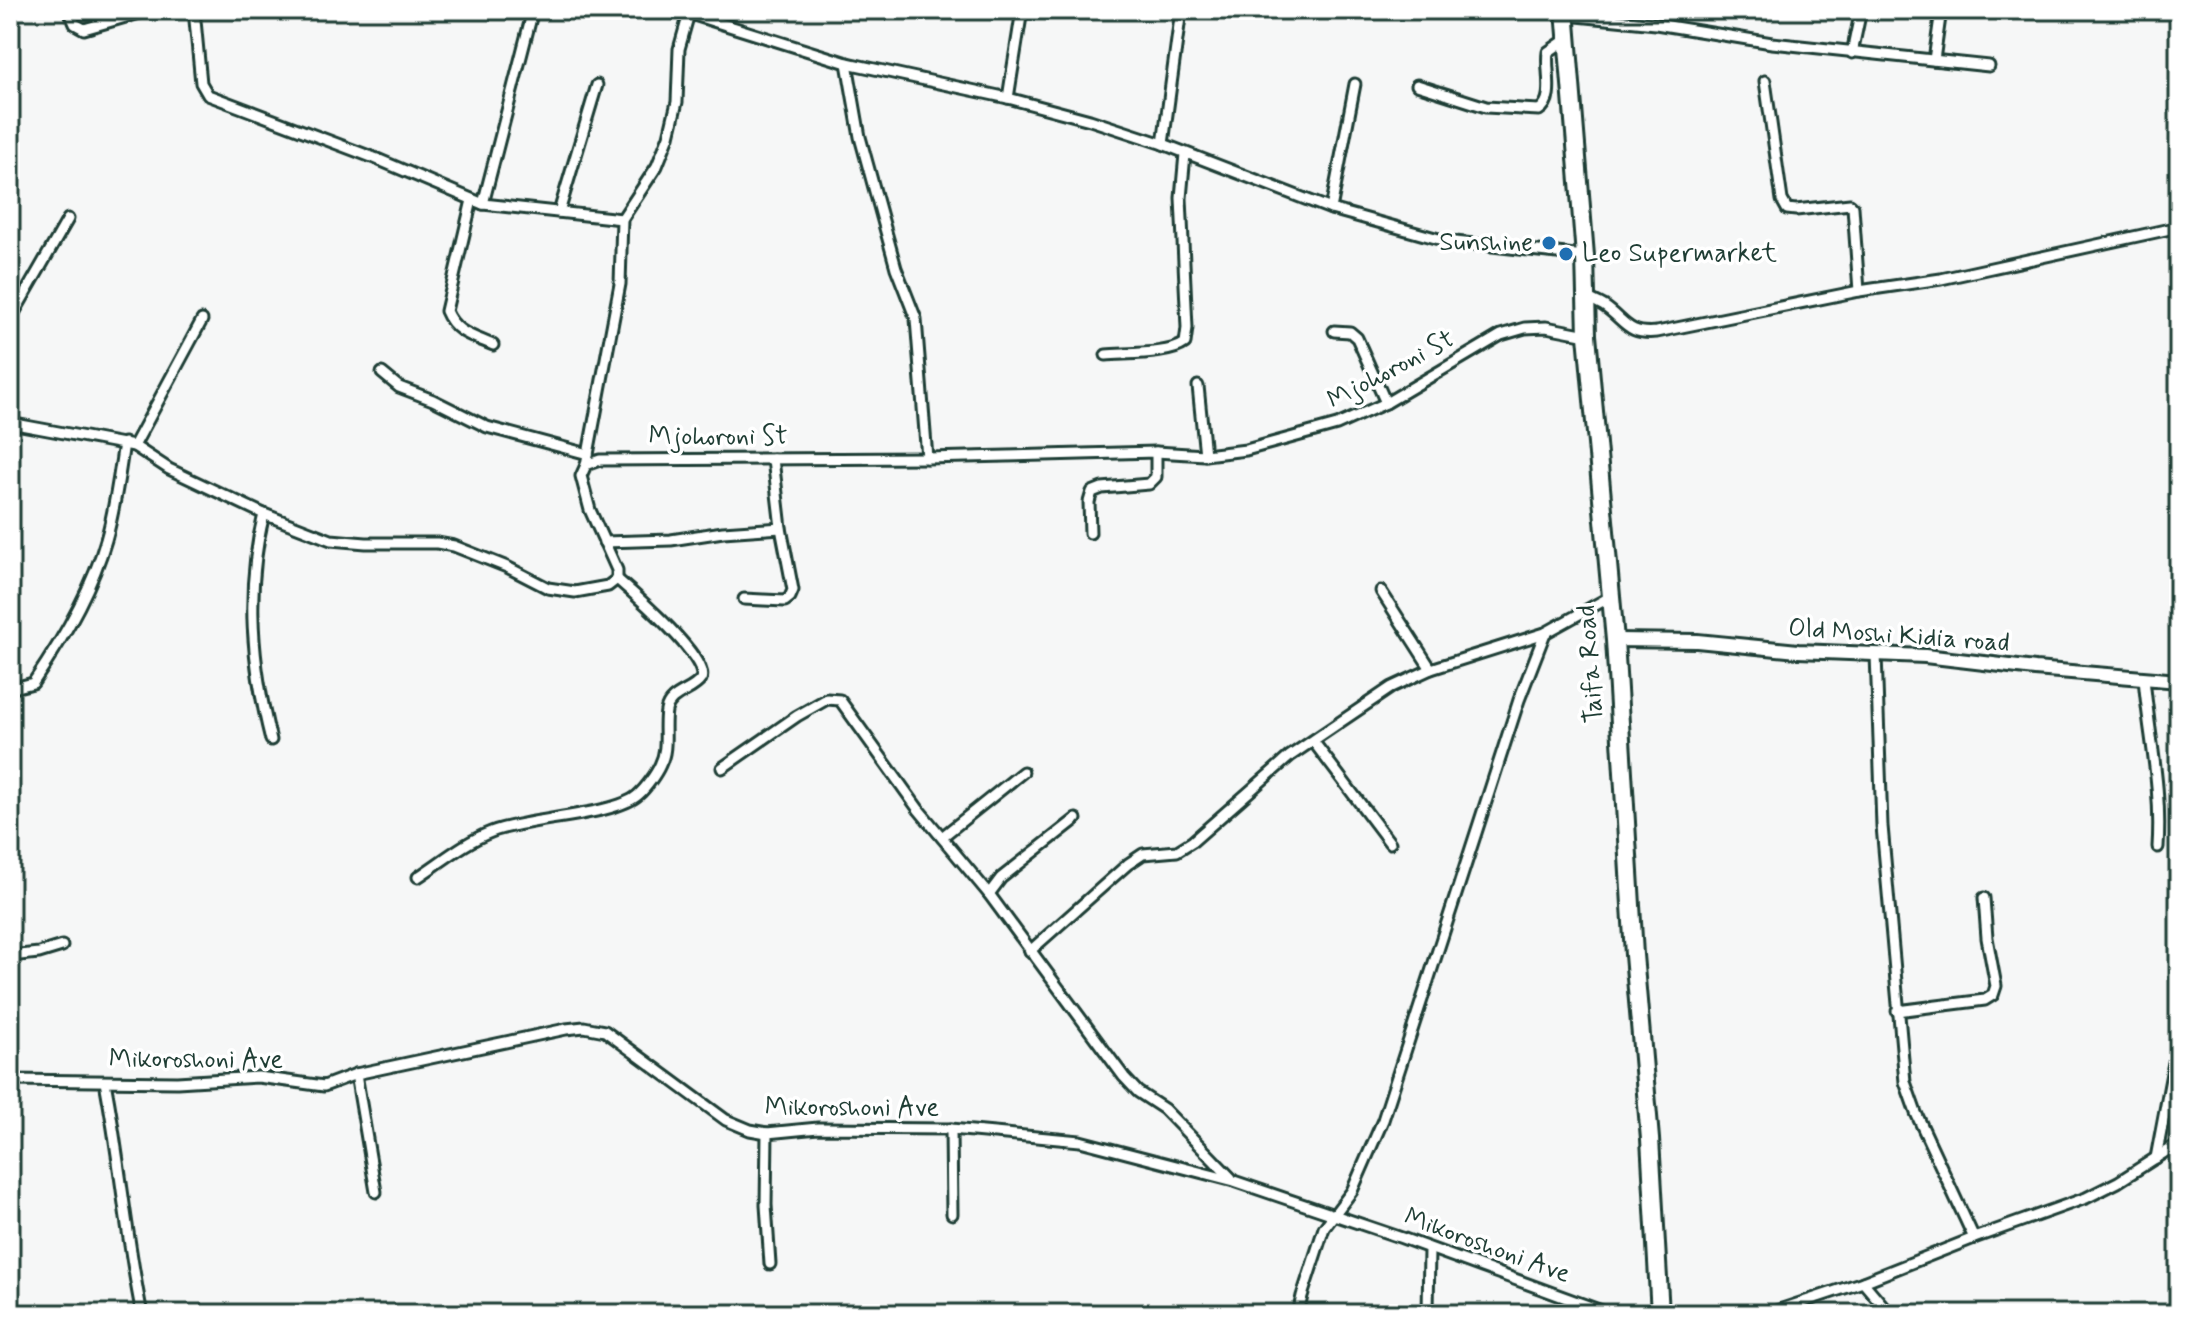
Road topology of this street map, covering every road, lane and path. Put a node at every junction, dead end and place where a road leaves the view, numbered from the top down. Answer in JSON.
{"nodes":[{"id":1,"x":69,"y":10,"type":"edge"},
{"id":2,"x":150,"y":10,"type":"edge"},
{"id":3,"x":194,"y":10,"type":"edge"},
{"id":4,"x":533,"y":10,"type":"edge"},
{"id":5,"x":1022,"y":10,"type":"edge"},
{"id":6,"x":1181,"y":10,"type":"edge"},
{"id":7,"x":1861,"y":10,"type":"edge"},
{"id":8,"x":1941,"y":10,"type":"edge"},
{"id":9,"x":686,"y":11,"type":"edge"},
{"id":10,"x":1571,"y":20,"type":"edge"},
{"id":11,"x":1852,"y":53,"type":"junction"},
{"id":12,"x":1934,"y":60,"type":"junction"},
{"id":13,"x":847,"y":63,"type":"junction"},
{"id":14,"x":1989,"y":66,"type":"dead end"},
{"id":15,"x":1765,"y":81,"type":"dead end"},
{"id":16,"x":1355,"y":84,"type":"dead end"},
{"id":17,"x":597,"y":85,"type":"dead end"},
{"id":18,"x":1417,"y":85,"type":"dead end"},
{"id":19,"x":1008,"y":98,"type":"junction"},
{"id":20,"x":1163,"y":144,"type":"junction"},
{"id":21,"x":1185,"y":154,"type":"junction"},
{"id":22,"x":472,"y":200,"type":"junction"},
{"id":23,"x":483,"y":204,"type":"junction"},
{"id":24,"x":1331,"y":209,"type":"junction"},
{"id":25,"x":559,"y":212,"type":"junction"},
{"id":26,"x":68,"y":219,"type":"dead end"},
{"id":27,"x":622,"y":219,"type":"junction"},
{"id":28,"x":2179,"y":227,"type":"edge"},
{"id":29,"x":1585,"y":256,"type":"junction"},
{"id":30,"x":1859,"y":291,"type":"junction"},
{"id":31,"x":1586,"y":297,"type":"junction"},
{"id":32,"x":10,"y":320,"type":"edge"},
{"id":33,"x":202,"y":320,"type":"dead end"},
{"id":34,"x":1334,"y":331,"type":"dead end"},
{"id":35,"x":1587,"y":335,"type":"junction"},
{"id":36,"x":493,"y":345,"type":"dead end"},
{"id":37,"x":1106,"y":355,"type":"dead end"},
{"id":38,"x":382,"y":373,"type":"dead end"},
{"id":39,"x":1198,"y":386,"type":"dead end"},
{"id":40,"x":1386,"y":403,"type":"junction"},
{"id":41,"x":10,"y":423,"type":"edge"},
{"id":42,"x":129,"y":444,"type":"junction"},
{"id":43,"x":1156,"y":452,"type":"junction"},
{"id":44,"x":1205,"y":455,"type":"junction"},
{"id":45,"x":927,"y":458,"type":"junction"},
{"id":46,"x":587,"y":459,"type":"junction"},
{"id":47,"x":773,"y":459,"type":"junction"},
{"id":48,"x":264,"y":514,"type":"junction"},
{"id":49,"x":781,"y":528,"type":"junction"},
{"id":50,"x":1090,"y":533,"type":"dead end"},
{"id":51,"x":604,"y":542,"type":"junction"},
{"id":52,"x":617,"y":579,"type":"junction"},
{"id":53,"x":1381,"y":591,"type":"dead end"},
{"id":54,"x":1610,"y":597,"type":"junction"},
{"id":55,"x":744,"y":599,"type":"dead end"},
{"id":56,"x":1545,"y":633,"type":"junction"},
{"id":57,"x":1615,"y":640,"type":"junction"},
{"id":58,"x":1876,"y":654,"type":"junction"},
{"id":59,"x":1431,"y":669,"type":"junction"},
{"id":60,"x":2144,"y":678,"type":"junction"},
{"id":61,"x":2179,"y":681,"type":"edge"},
{"id":62,"x":10,"y":689,"type":"edge"},
{"id":63,"x":271,"y":740,"type":"dead end"},
{"id":64,"x":1313,"y":741,"type":"junction"},
{"id":65,"x":722,"y":768,"type":"dead end"},
{"id":66,"x":1023,"y":772,"type":"dead end"},
{"id":67,"x":1076,"y":819,"type":"dead end"},
{"id":68,"x":942,"y":837,"type":"junction"},
{"id":69,"x":1390,"y":843,"type":"dead end"},
{"id":70,"x":2158,"y":847,"type":"dead end"},
{"id":71,"x":418,"y":877,"type":"dead end"},
{"id":72,"x":989,"y":894,"type":"junction"},
{"id":73,"x":1984,"y":898,"type":"dead end"},
{"id":74,"x":62,"y":946,"type":"dead end"},
{"id":75,"x":1030,"y":951,"type":"junction"},
{"id":76,"x":10,"y":956,"type":"edge"},
{"id":77,"x":1897,"y":1011,"type":"junction"},
{"id":78,"x":2179,"y":1036,"type":"edge"},
{"id":79,"x":356,"y":1074,"type":"junction"},
{"id":80,"x":10,"y":1080,"type":"edge"},
{"id":81,"x":105,"y":1082,"type":"junction"},
{"id":82,"x":951,"y":1129,"type":"junction"},
{"id":83,"x":767,"y":1133,"type":"junction"},
{"id":84,"x":2179,"y":1143,"type":"edge"},
{"id":85,"x":2156,"y":1158,"type":"junction"},
{"id":86,"x":1234,"y":1181,"type":"junction"},
{"id":87,"x":376,"y":1192,"type":"dead end"},
{"id":88,"x":952,"y":1214,"type":"dead end"},
{"id":89,"x":1331,"y":1215,"type":"junction"},
{"id":90,"x":1974,"y":1238,"type":"junction"},
{"id":91,"x":1429,"y":1249,"type":"junction"},
{"id":92,"x":770,"y":1264,"type":"dead end"},
{"id":93,"x":1863,"y":1282,"type":"junction"},
{"id":94,"x":142,"y":1314,"type":"edge"},
{"id":95,"x":1298,"y":1314,"type":"edge"},
{"id":96,"x":1428,"y":1314,"type":"edge"},
{"id":97,"x":1610,"y":1314,"type":"edge"},
{"id":98,"x":1660,"y":1314,"type":"edge"},
{"id":99,"x":1767,"y":1314,"type":"edge"},
{"id":100,"x":1890,"y":1314,"type":"edge"}],
"edges":[{"from":1,"to":2,"type":"street"},
{"from":3,"to":22,"type":"street"},
{"from":4,"to":23,"type":"street"},
{"from":5,"to":19,"type":"street"},
{"from":6,"to":20,"type":"street"},
{"from":7,"to":11,"type":"street"},
{"from":8,"to":12,"type":"street"},
{"from":9,"to":13,"type":"street"},
{"from":9,"to":27,"type":"street"},
{"from":10,"to":11,"type":"street"},
{"from":10,"to":18,"type":"street"},
{"from":10,"to":29,"type":"highway","name":"Taifa Road"},
{"from":11,"to":12,"type":"street"},
{"from":12,"to":14,"type":"street"},
{"from":13,"to":19,"type":"street"},
{"from":13,"to":45,"type":"street"},
{"from":15,"to":30,"type":"street"},
{"from":16,"to":24,"type":"street"},
{"from":17,"to":25,"type":"street"},
{"from":19,"to":20,"type":"street"},
{"from":20,"to":21,"type":"street"},
{"from":21,"to":24,"type":"street"},
{"from":21,"to":37,"type":"street"},
{"from":22,"to":23,"type":"street"},
{"from":22,"to":36,"type":"street"},
{"from":23,"to":25,"type":"street"},
{"from":24,"to":29,"type":"street"},
{"from":25,"to":27,"type":"street"},
{"from":26,"to":32,"type":"street"},
{"from":27,"to":46,"type":"street"},
{"from":28,"to":30,"type":"street"},
{"from":29,"to":31,"type":"highway","name":"Taifa Road"},
{"from":30,"to":31,"type":"street"},
{"from":31,"to":35,"type":"highway","name":"Taifa Road"},
{"from":33,"to":42,"type":"street"},
{"from":34,"to":40,"type":"street"},
{"from":35,"to":40,"type":"street","name":"Mjohoroni St"},
{"from":35,"to":54,"type":"highway","name":"Taifa Road"},
{"from":38,"to":46,"type":"street"},
{"from":39,"to":44,"type":"street"},
{"from":40,"to":44,"type":"street","name":"Mjohoroni St"},
{"from":41,"to":42,"type":"street"},
{"from":42,"to":48,"type":"street"},
{"from":42,"to":62,"type":"street"},
{"from":43,"to":44,"type":"street","name":"Mjohoroni St"},
{"from":43,"to":45,"type":"street","name":"Mjohoroni St"},
{"from":43,"to":50,"type":"street"},
{"from":45,"to":47,"type":"street","name":"Mjohoroni St"},
{"from":46,"to":47,"type":"street","name":"Mjohoroni St"},
{"from":46,"to":51,"type":"street"},
{"from":47,"to":49,"type":"street"},
{"from":48,"to":52,"type":"street"},
{"from":48,"to":63,"type":"street"},
{"from":49,"to":51,"type":"street"},
{"from":49,"to":55,"type":"street"},
{"from":51,"to":52,"type":"street"},
{"from":52,"to":71,"type":"street"},
{"from":53,"to":59,"type":"street"},
{"from":54,"to":56,"type":"street"},
{"from":54,"to":57,"type":"highway","name":"Taifa Road"},
{"from":56,"to":59,"type":"street"},
{"from":56,"to":89,"type":"street"},
{"from":57,"to":58,"type":"street","name":"Old Moshi Kidia road"},
{"from":57,"to":98,"type":"highway","name":"Taifa Road"},
{"from":58,"to":60,"type":"street","name":"Old Moshi Kidia road"},
{"from":58,"to":77,"type":"street"},
{"from":59,"to":64,"type":"street"},
{"from":60,"to":61,"type":"street","name":"Old Moshi Kidia road"},
{"from":60,"to":70,"type":"street"},
{"from":64,"to":69,"type":"street"},
{"from":64,"to":75,"type":"street"},
{"from":65,"to":68,"type":"street"},
{"from":66,"to":68,"type":"street"},
{"from":67,"to":72,"type":"street"},
{"from":68,"to":72,"type":"street"},
{"from":72,"to":75,"type":"street"},
{"from":73,"to":77,"type":"street"},
{"from":74,"to":76,"type":"street"},
{"from":75,"to":86,"type":"street"},
{"from":77,"to":90,"type":"street"},
{"from":78,"to":85,"type":"street"},
{"from":79,"to":81,"type":"street","name":"Mikoroshoni Ave"},
{"from":79,"to":83,"type":"street","name":"Mikoroshoni Ave"},
{"from":79,"to":87,"type":"street"},
{"from":80,"to":81,"type":"street","name":"Mikoroshoni Ave"},
{"from":81,"to":94,"type":"street"},
{"from":82,"to":83,"type":"street","name":"Mikoroshoni Ave"},
{"from":82,"to":86,"type":"street","name":"Mikoroshoni Ave"},
{"from":82,"to":88,"type":"street"},
{"from":83,"to":92,"type":"street"},
{"from":84,"to":85,"type":"street"},
{"from":85,"to":90,"type":"street"},
{"from":86,"to":89,"type":"street","name":"Mikoroshoni Ave"},
{"from":89,"to":91,"type":"street","name":"Mikoroshoni Ave"},
{"from":89,"to":95,"type":"street"},
{"from":90,"to":93,"type":"street"},
{"from":91,"to":96,"type":"street"},
{"from":91,"to":97,"type":"street","name":"Mikoroshoni Ave"},
{"from":93,"to":99,"type":"street"},
{"from":93,"to":100,"type":"street"}]}
